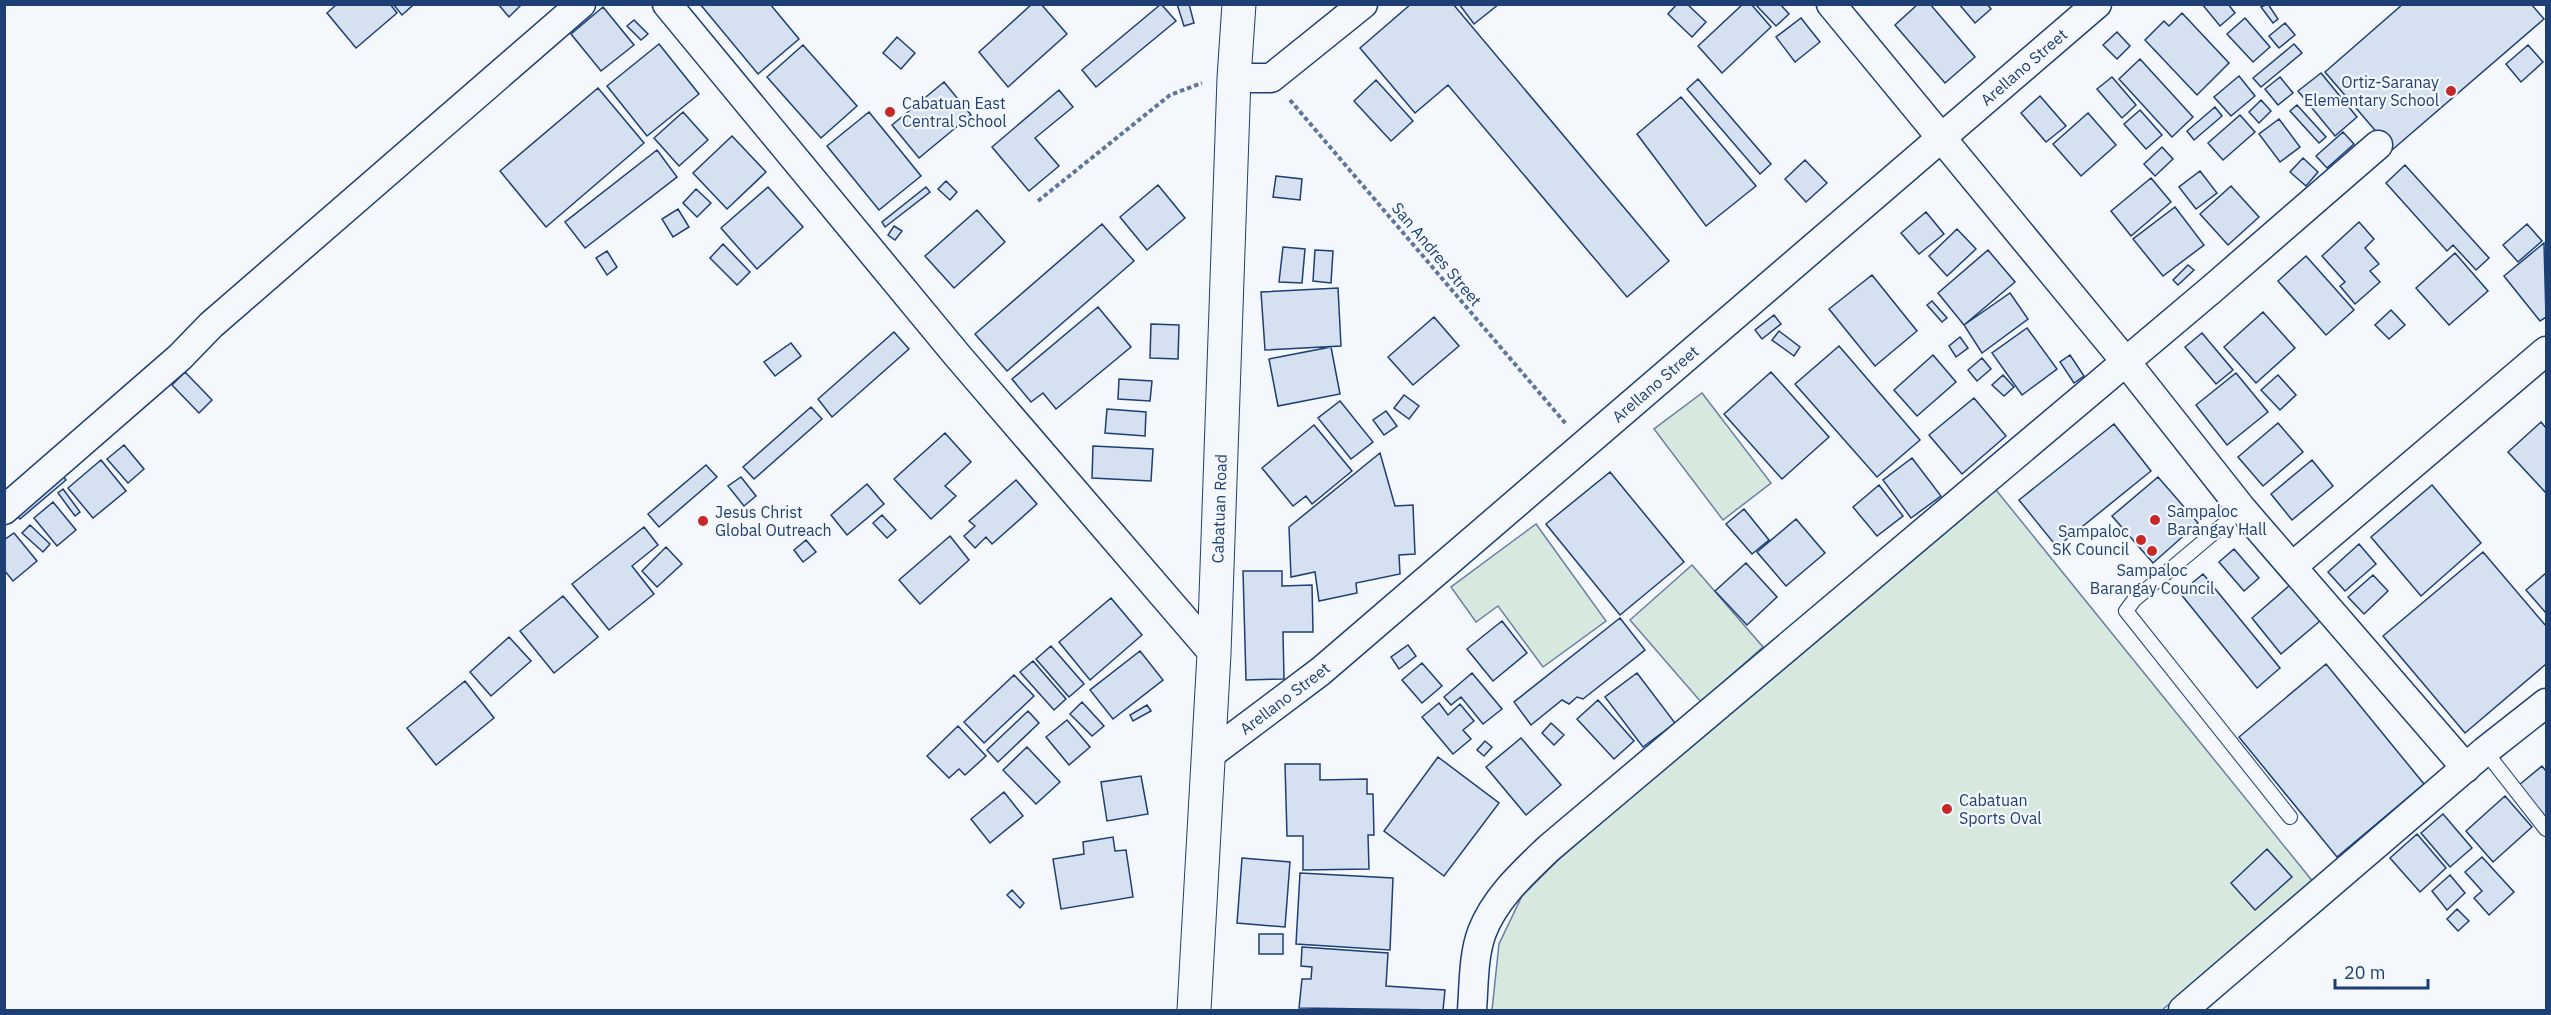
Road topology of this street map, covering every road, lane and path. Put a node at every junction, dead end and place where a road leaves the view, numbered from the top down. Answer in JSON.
{"nodes":[{"id":1,"x":581,"y":4,"type":"edge"},
{"id":2,"x":667,"y":4,"type":"edge"},
{"id":3,"x":1239,"y":4,"type":"edge"},
{"id":4,"x":1363,"y":4,"type":"edge"},
{"id":5,"x":1831,"y":4,"type":"edge"},
{"id":6,"x":2097,"y":4,"type":"edge"},
{"id":7,"x":1234,"y":78,"type":"junction"},
{"id":8,"x":1271,"y":78,"type":"junction"},
{"id":9,"x":1942,"y":137,"type":"junction"},
{"id":10,"x":2378,"y":145,"type":"dead end"},
{"id":11,"x":1038,"y":201,"type":"dead end"},
{"id":12,"x":2547,"y":351,"type":"edge"},
{"id":13,"x":2126,"y":362,"type":"junction"},
{"id":14,"x":1584,"y":445,"type":"junction"},
{"id":15,"x":2242,"y":509,"type":"junction"},
{"id":16,"x":4,"y":510,"type":"edge"},
{"id":17,"x":2293,"y":566,"type":"junction"},
{"id":18,"x":1214,"y":654,"type":"junction"},
{"id":19,"x":2547,"y":703,"type":"edge"},
{"id":20,"x":1208,"y":756,"type":"junction"},
{"id":21,"x":2475,"y":760,"type":"junction"},
{"id":22,"x":2290,"y":817,"type":"dead end"},
{"id":23,"x":2547,"y":829,"type":"edge"},
{"id":24,"x":1194,"y":1011,"type":"edge"},
{"id":25,"x":1472,"y":1011,"type":"edge"},
{"id":26,"x":2183,"y":1011,"type":"edge"}],
"edges":[{"from":1,"to":16,"type":"street"},
{"from":2,"to":18,"type":"street"},
{"from":3,"to":7,"type":"highway","name":"Cabatuan Road"},
{"from":4,"to":8,"type":"street"},
{"from":5,"to":9,"type":"street"},
{"from":6,"to":9,"type":"street","name":"Arellano Street"},
{"from":7,"to":8,"type":"street"},
{"from":7,"to":11,"type":"path"},
{"from":7,"to":18,"type":"highway","name":"Cabatuan Road"},
{"from":8,"to":14,"type":"path","name":"San Andres Street"},
{"from":9,"to":13,"type":"street"},
{"from":9,"to":14,"type":"street","name":"Arellano Street"},
{"from":10,"to":13,"type":"street"},
{"from":12,"to":17,"type":"street"},
{"from":13,"to":15,"type":"street"},
{"from":13,"to":25,"type":"street"},
{"from":14,"to":20,"type":"street","name":"Arellano Street"},
{"from":15,"to":17,"type":"street"},
{"from":15,"to":22,"type":"lane"},
{"from":17,"to":21,"type":"street"},
{"from":18,"to":20,"type":"highway","name":"Cabatuan Road"},
{"from":19,"to":21,"type":"street"},
{"from":20,"to":24,"type":"highway","name":"Cabatuan Road"},
{"from":21,"to":23,"type":"lane"},
{"from":21,"to":26,"type":"street"}]}
